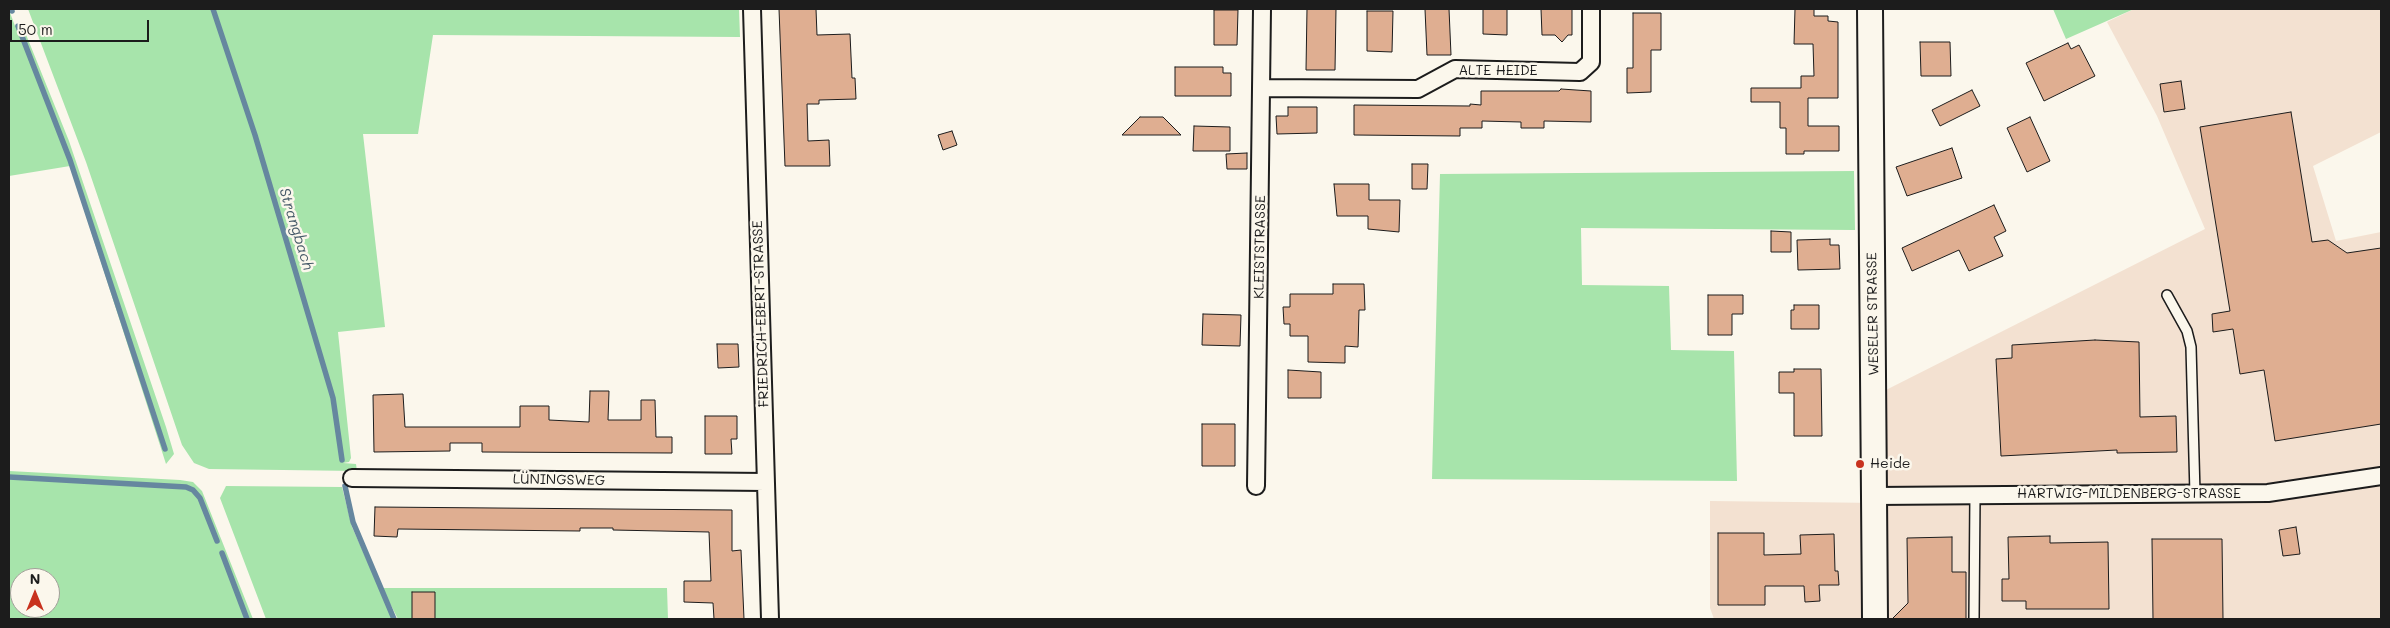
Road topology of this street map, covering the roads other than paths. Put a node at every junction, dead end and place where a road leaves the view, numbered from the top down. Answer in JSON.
{"nodes":[{"id":1,"x":752,"y":9,"type":"edge"},
{"id":2,"x":1262,"y":9,"type":"edge"},
{"id":3,"x":1591,"y":9,"type":"edge"},
{"id":4,"x":1870,"y":9,"type":"edge"},
{"id":5,"x":1262,"y":88,"type":"junction"},
{"id":6,"x":2167,"y":295,"type":"dead end"},
{"id":7,"x":2381,"y":476,"type":"edge"},
{"id":8,"x":352,"y":478,"type":"dead end"},
{"id":9,"x":766,"y":482,"type":"junction"},
{"id":10,"x":1256,"y":486,"type":"dead end"},
{"id":11,"x":2195,"y":494,"type":"junction"},
{"id":12,"x":1975,"y":495,"type":"junction"},
{"id":13,"x":1875,"y":496,"type":"junction"},
{"id":14,"x":770,"y":619,"type":"edge"},
{"id":15,"x":1875,"y":619,"type":"edge"},
{"id":16,"x":1974,"y":619,"type":"edge"}],
"edges":[{"from":1,"to":9,"type":"street","name":"FRIEDRICH-EBERT-STRASSE"},
{"from":2,"to":5,"type":"street","name":"KLEISTSTRASSE"},
{"from":3,"to":5,"type":"street","name":"ALTE HEIDE"},
{"from":4,"to":13,"type":"street","name":"WESELER STRASSE"},
{"from":5,"to":10,"type":"street","name":"KLEISTSTRASSE"},
{"from":6,"to":11,"type":"lane"},
{"from":7,"to":11,"type":"street","name":"HARTWIG-MILDENBERG-STRASSE"},
{"from":8,"to":9,"type":"street","name":"LÜNINGSWEG"},
{"from":9,"to":14,"type":"street","name":"FRIEDRICH-EBERT-STRASSE"},
{"from":11,"to":12,"type":"street","name":"HARTWIG-MILDENBERG-STRASSE"},
{"from":12,"to":13,"type":"street","name":"HARTWIG-MILDENBERG-STRASSE"},
{"from":12,"to":16,"type":"lane"},
{"from":13,"to":15,"type":"street","name":"WESELER STRASSE"}]}
